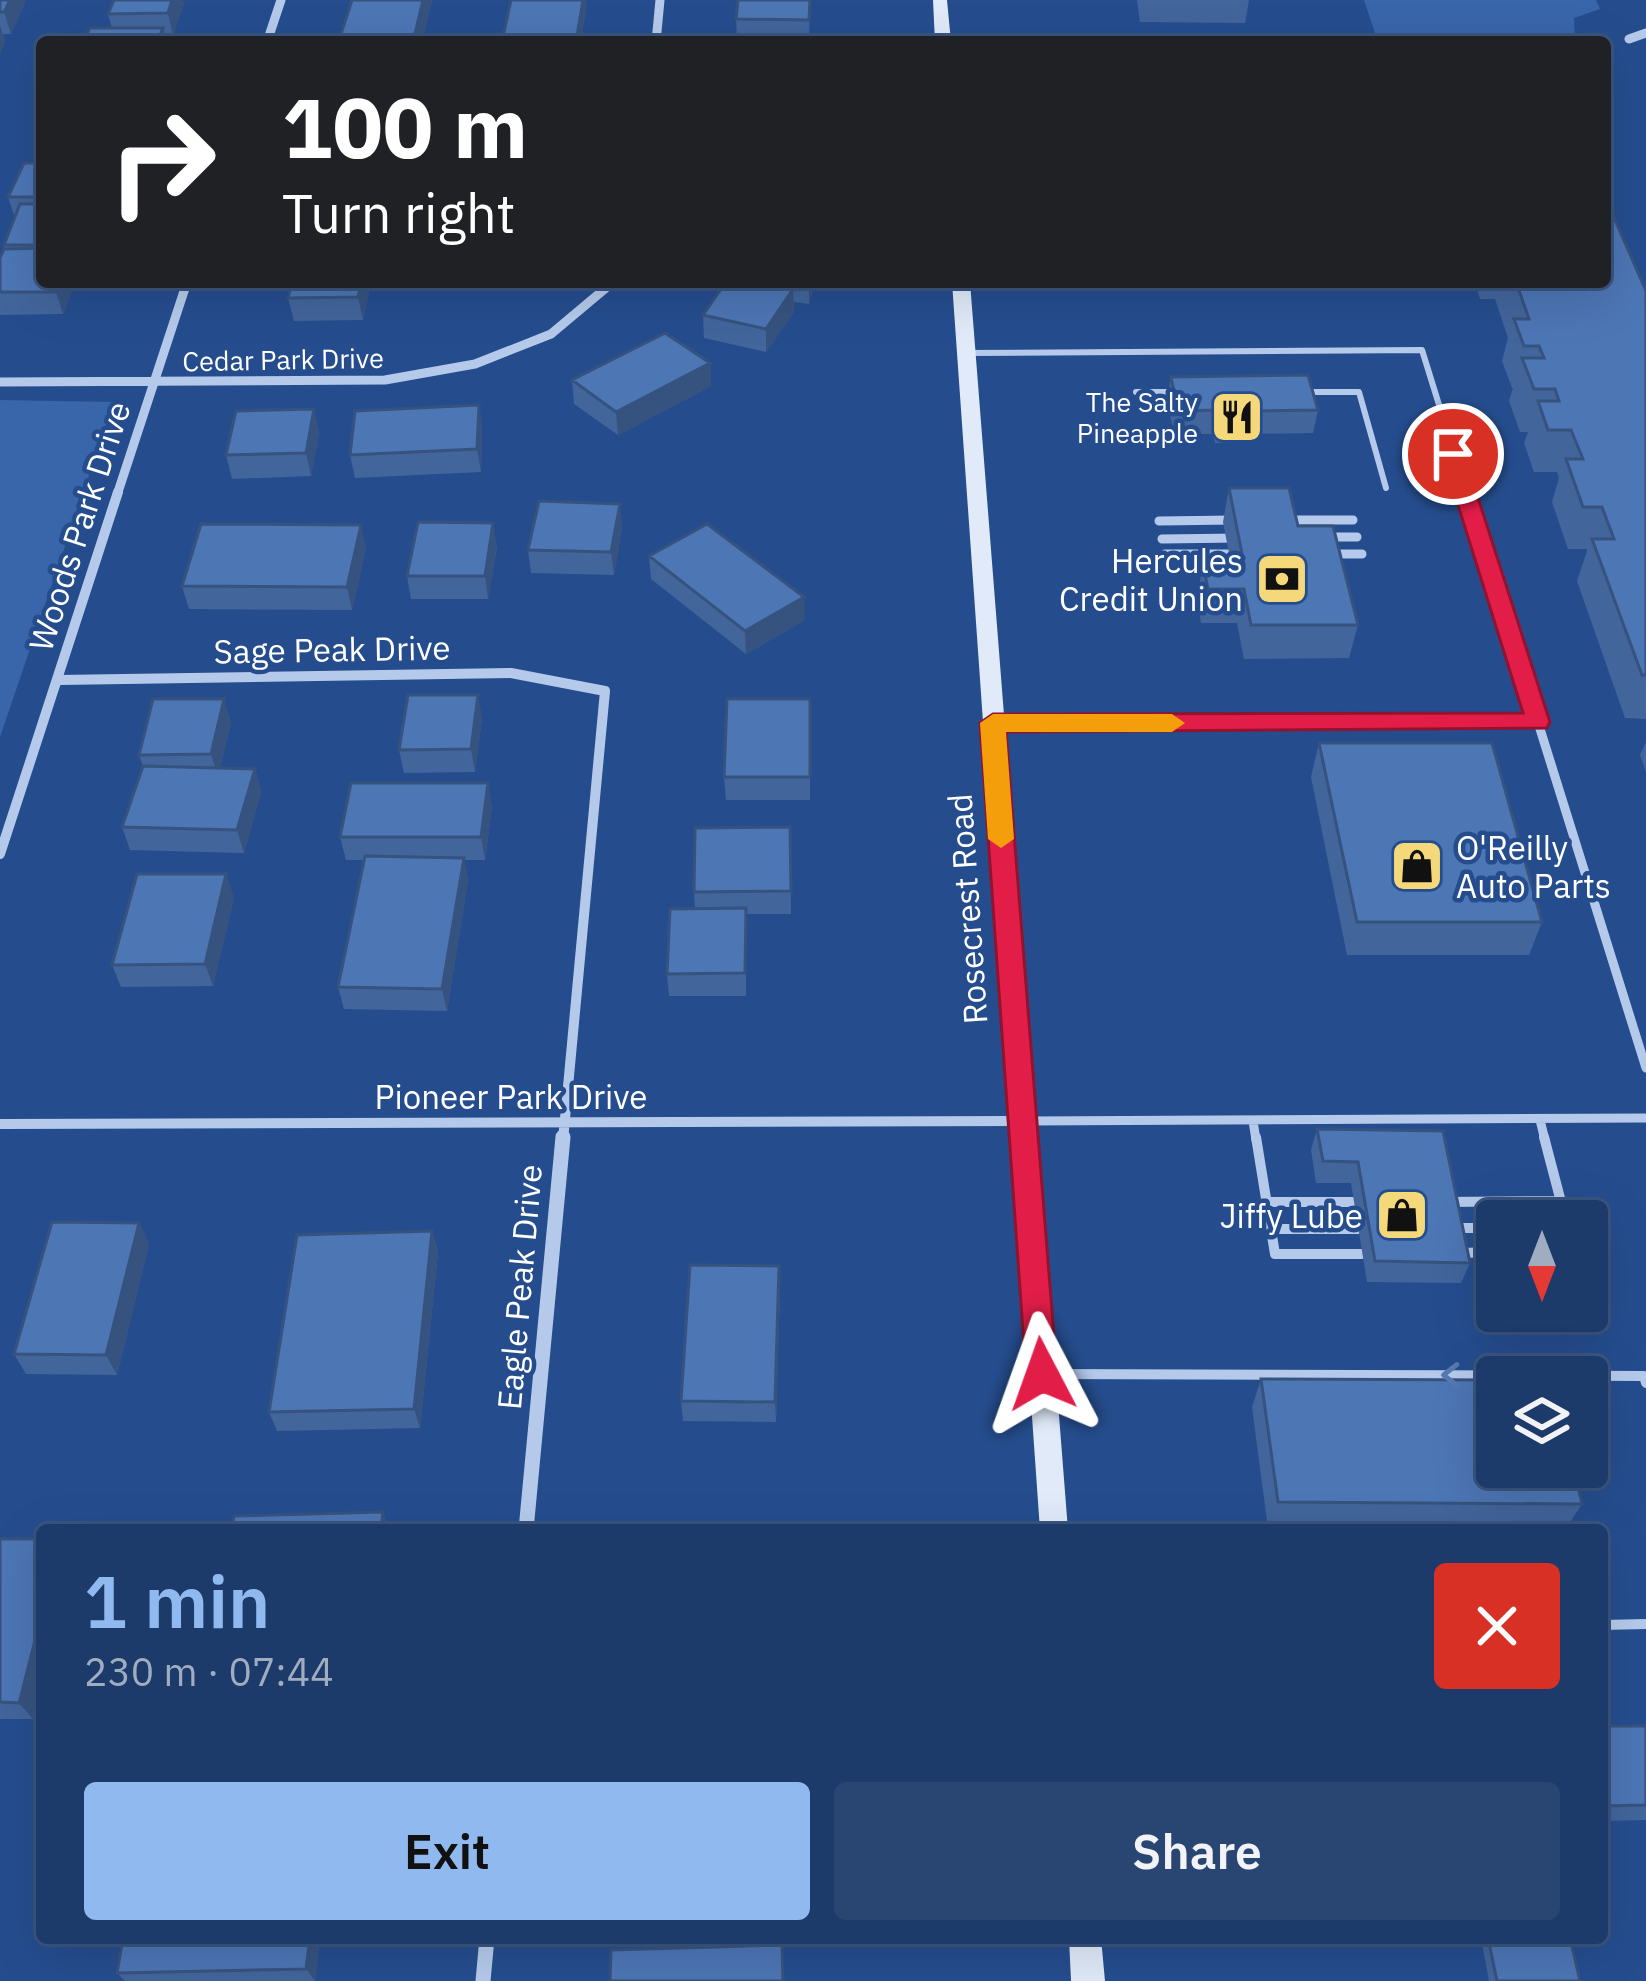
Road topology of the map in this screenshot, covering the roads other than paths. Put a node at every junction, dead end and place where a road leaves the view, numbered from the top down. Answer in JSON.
{"nodes":[{"id":1,"x":281,"y":0,"type":"edge"},
{"id":2,"x":660,"y":0,"type":"edge"},
{"id":3,"x":940,"y":0,"type":"edge"},
{"id":4,"x":1646,"y":33,"type":"edge"},
{"id":5,"x":269,"y":36,"type":"edge"},
{"id":6,"x":657,"y":36,"type":"edge"},
{"id":7,"x":943,"y":36,"type":"edge"},
{"id":8,"x":1629,"y":40,"type":"dead end"},
{"id":9,"x":185,"y":288,"type":"edge"},
{"id":10,"x":606,"y":288,"type":"edge"},
{"id":11,"x":961,"y":288,"type":"edge"},
{"id":12,"x":966,"y":353,"type":"junction"},
{"id":13,"x":0,"y":382,"type":"edge"},
{"id":14,"x":153,"y":382,"type":"junction"},
{"id":15,"x":1136,"y":392,"type":"dead end"},
{"id":16,"x":1181,"y":392,"type":"edge"},
{"id":17,"x":1292,"y":392,"type":"edge"},
{"id":18,"x":1386,"y":488,"type":"dead end"},
{"id":19,"x":1160,"y":520,"type":"dead end"},
{"id":20,"x":1246,"y":520,"type":"edge"},
{"id":21,"x":1267,"y":520,"type":"edge"},
{"id":22,"x":1353,"y":520,"type":"dead end"},
{"id":23,"x":1314,"y":537,"type":"edge"},
{"id":24,"x":1358,"y":537,"type":"dead end"},
{"id":25,"x":1162,"y":538,"type":"dead end"},
{"id":26,"x":1249,"y":538,"type":"edge"},
{"id":27,"x":1165,"y":554,"type":"dead end"},
{"id":28,"x":1252,"y":554,"type":"edge"},
{"id":29,"x":1318,"y":554,"type":"edge"},
{"id":30,"x":1362,"y":554,"type":"dead end"},
{"id":31,"x":59,"y":680,"type":"junction"},
{"id":32,"x":605,"y":691,"type":"joint"},
{"id":33,"x":1538,"y":722,"type":"junction"},
{"id":34,"x":993,"y":723,"type":"junction"},
{"id":35,"x":0,"y":854,"type":"edge"},
{"id":36,"x":1646,"y":1068,"type":"edge"},
{"id":37,"x":1646,"y":1118,"type":"edge"},
{"id":38,"x":1540,"y":1120,"type":"junction"},
{"id":39,"x":1022,"y":1121,"type":"junction"},
{"id":40,"x":1252,"y":1121,"type":"junction"},
{"id":41,"x":564,"y":1123,"type":"junction"},
{"id":42,"x":0,"y":1124,"type":"edge"},
{"id":43,"x":1560,"y":1200,"type":"edge"},
{"id":44,"x":1266,"y":1202,"type":"junction"},
{"id":45,"x":1354,"y":1202,"type":"dead end"},
{"id":46,"x":1445,"y":1202,"type":"edge"},
{"id":47,"x":1476,"y":1202,"type":"edge"},
{"id":48,"x":1450,"y":1228,"type":"edge"},
{"id":49,"x":1476,"y":1228,"type":"edge"},
{"id":50,"x":1271,"y":1229,"type":"junction"},
{"id":51,"x":1358,"y":1229,"type":"dead end"},
{"id":52,"x":1476,"y":1252,"type":"edge"},
{"id":53,"x":1455,"y":1253,"type":"edge"},
{"id":54,"x":1362,"y":1254,"type":"dead end"},
{"id":55,"x":1042,"y":1374,"type":"junction"},
{"id":56,"x":1646,"y":1383,"type":"edge"},
{"id":57,"x":527,"y":1524,"type":"edge"},
{"id":58,"x":1054,"y":1524,"type":"edge"},
{"id":59,"x":1646,"y":1624,"type":"edge"},
{"id":60,"x":1608,"y":1625,"type":"edge"},
{"id":61,"x":486,"y":1944,"type":"edge"},
{"id":62,"x":1085,"y":1944,"type":"edge"},
{"id":63,"x":483,"y":1981,"type":"edge"},
{"id":64,"x":1088,"y":1981,"type":"edge"}],
"edges":[{"from":1,"to":5,"type":"street"},
{"from":2,"to":6,"type":"street"},
{"from":3,"to":7,"type":"main road"},
{"from":4,"to":8,"type":"street"},
{"from":9,"to":14,"type":"street","name":"Woods Park Drive"},
{"from":10,"to":14,"type":"street","name":"Cedar Park Drive"},
{"from":11,"to":12,"type":"main road","name":"Rosecrest Road"},
{"from":12,"to":33,"type":"lane"},
{"from":12,"to":34,"type":"main road","name":"Rosecrest Road"},
{"from":13,"to":14,"type":"street","name":"Cedar Park Drive"},
{"from":14,"to":31,"type":"street","name":"Woods Park Drive"},
{"from":15,"to":16,"type":"lane"},
{"from":17,"to":18,"type":"lane"},
{"from":19,"to":20,"type":"lane"},
{"from":21,"to":22,"type":"lane"},
{"from":23,"to":24,"type":"lane"},
{"from":25,"to":26,"type":"lane"},
{"from":27,"to":28,"type":"lane"},
{"from":29,"to":30,"type":"lane"},
{"from":31,"to":32,"type":"street","name":"Sage Peak Drive"},
{"from":31,"to":35,"type":"street","name":"Woods Park Drive"},
{"from":32,"to":41,"type":"street","name":"Eagle Peak Drive"},
{"from":33,"to":34,"type":"lane"},
{"from":33,"to":36,"type":"lane"},
{"from":34,"to":39,"type":"main road","name":"Rosecrest Road"},
{"from":37,"to":38,"type":"lane"},
{"from":38,"to":40,"type":"lane"},
{"from":38,"to":43,"type":"lane"},
{"from":39,"to":40,"type":"lane"},
{"from":39,"to":41,"type":"street","name":"Pioneer Park Drive"},
{"from":39,"to":55,"type":"main road","name":"Rosecrest Road"},
{"from":40,"to":44,"type":"lane"},
{"from":41,"to":42,"type":"street","name":"Pioneer Park Drive"},
{"from":41,"to":57,"type":"street","name":"Eagle Peak Drive"},
{"from":44,"to":45,"type":"lane"},
{"from":44,"to":50,"type":"lane"},
{"from":46,"to":47,"type":"lane"},
{"from":48,"to":49,"type":"lane"},
{"from":50,"to":51,"type":"lane"},
{"from":50,"to":54,"type":"lane"},
{"from":52,"to":53,"type":"lane"},
{"from":56,"to":55,"type":"lane","one_way":true},
{"from":55,"to":58,"type":"main road","name":"Rosecrest Road"},
{"from":59,"to":60,"type":"lane"},
{"from":61,"to":63,"type":"street"},
{"from":62,"to":64,"type":"main road"}]}
